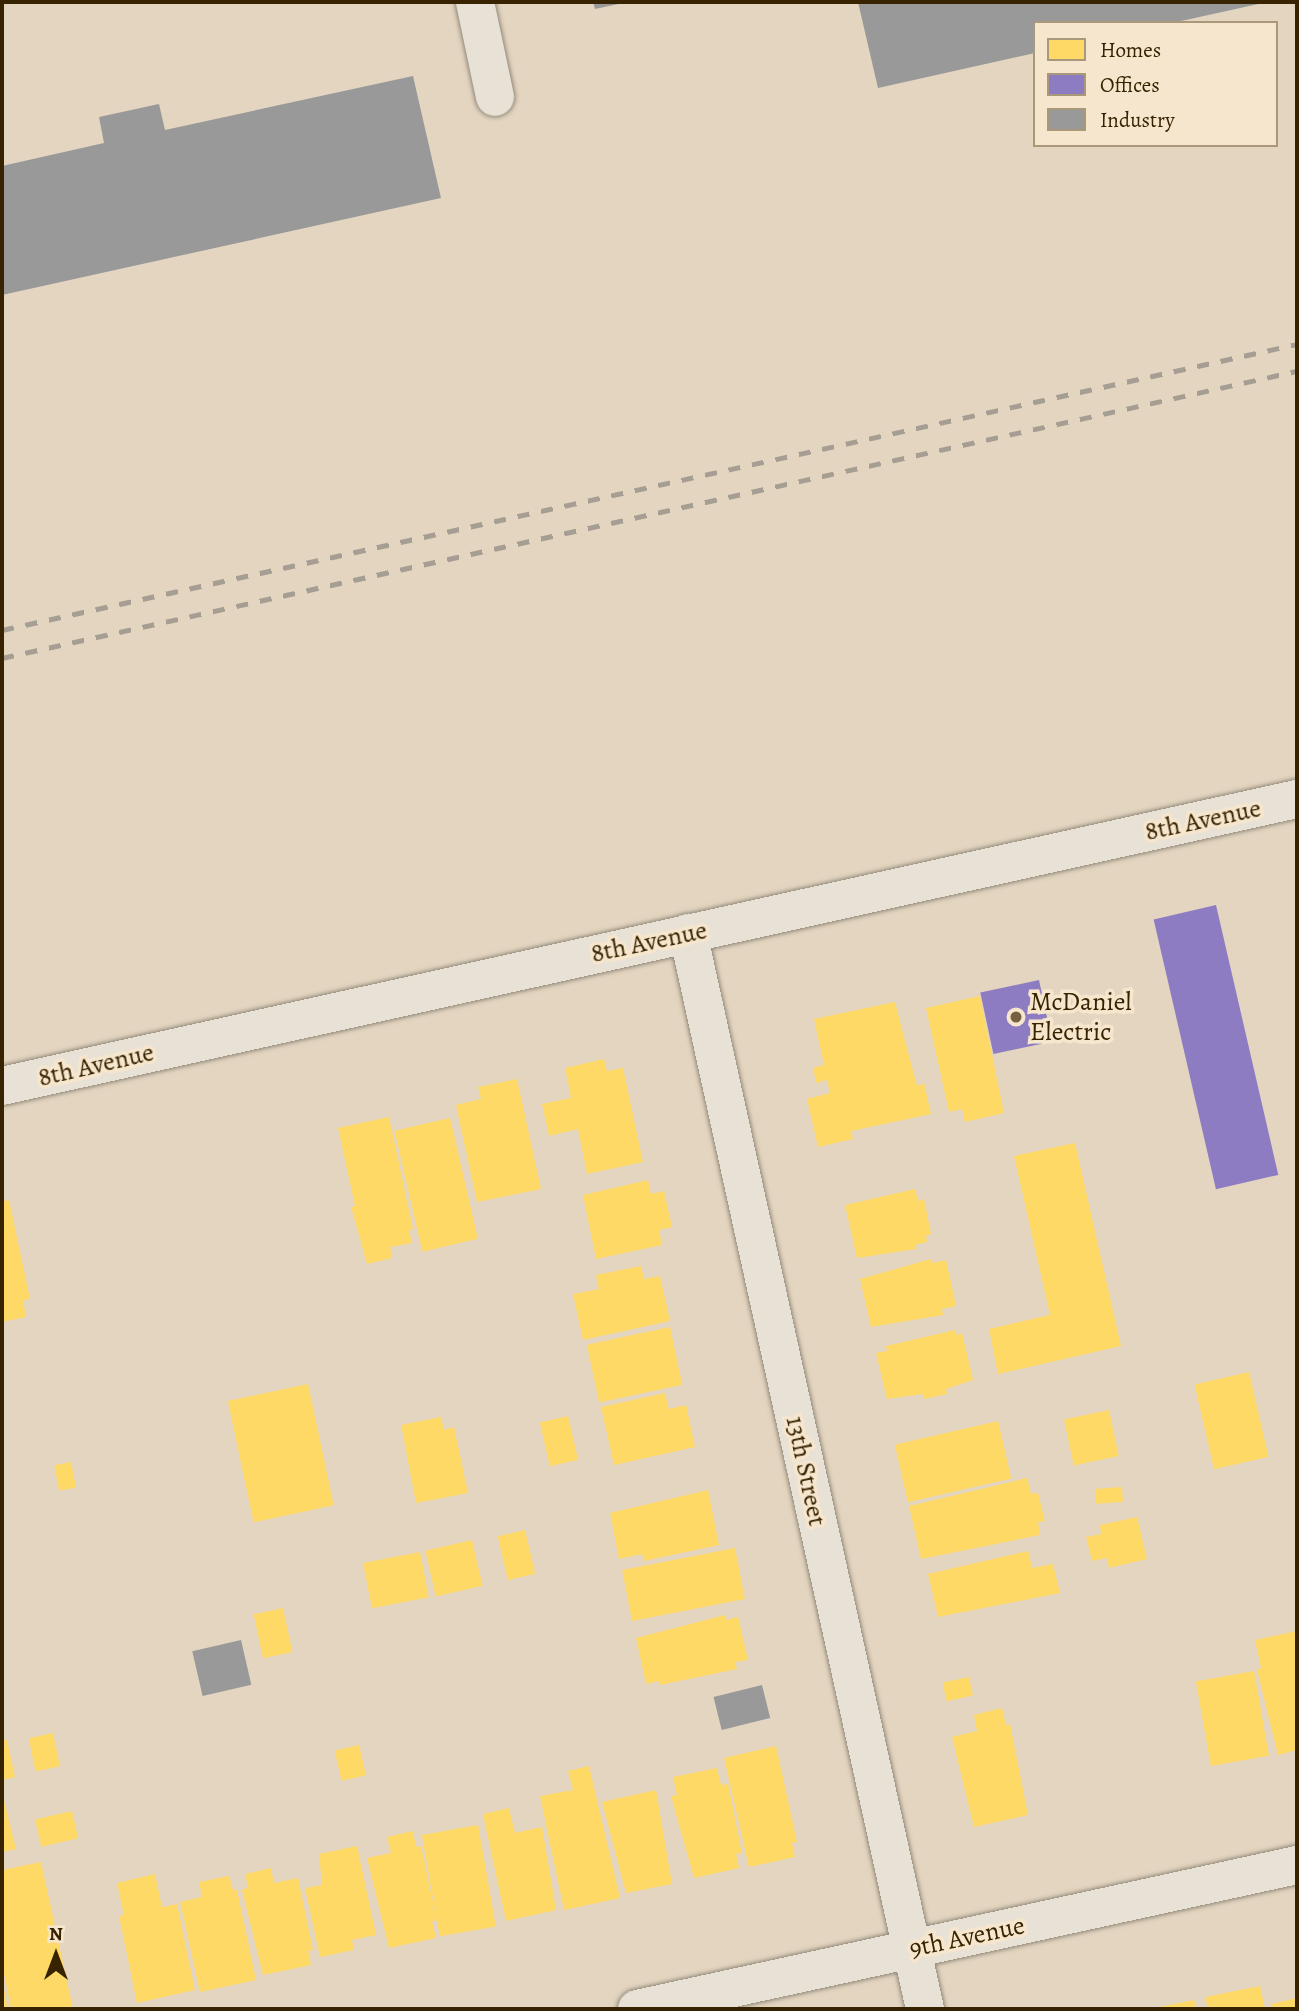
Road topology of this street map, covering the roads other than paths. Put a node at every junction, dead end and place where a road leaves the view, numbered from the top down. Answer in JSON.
{"nodes":[{"id":1,"x":475,"y":2,"type":"edge"},
{"id":2,"x":495,"y":97,"type":"dead end"},
{"id":3,"x":1297,"y":799,"type":"edge"},
{"id":4,"x":688,"y":933,"type":"junction"},
{"id":5,"x":2,"y":1086,"type":"edge"},
{"id":6,"x":1297,"y":1865,"type":"edge"},
{"id":7,"x":912,"y":1949,"type":"junction"},
{"id":8,"x":637,"y":2009,"type":"edge"},
{"id":9,"x":925,"y":2009,"type":"edge"}],
"edges":[{"from":1,"to":2,"type":"street"},
{"from":3,"to":4,"type":"street","name":"8th Avenue"},
{"from":4,"to":5,"type":"street","name":"8th Avenue"},
{"from":4,"to":7,"type":"street","name":"13th Street"},
{"from":6,"to":7,"type":"street","name":"9th Avenue"},
{"from":7,"to":8,"type":"street","name":"9th Avenue"},
{"from":7,"to":9,"type":"street","name":"13th Street"}]}
